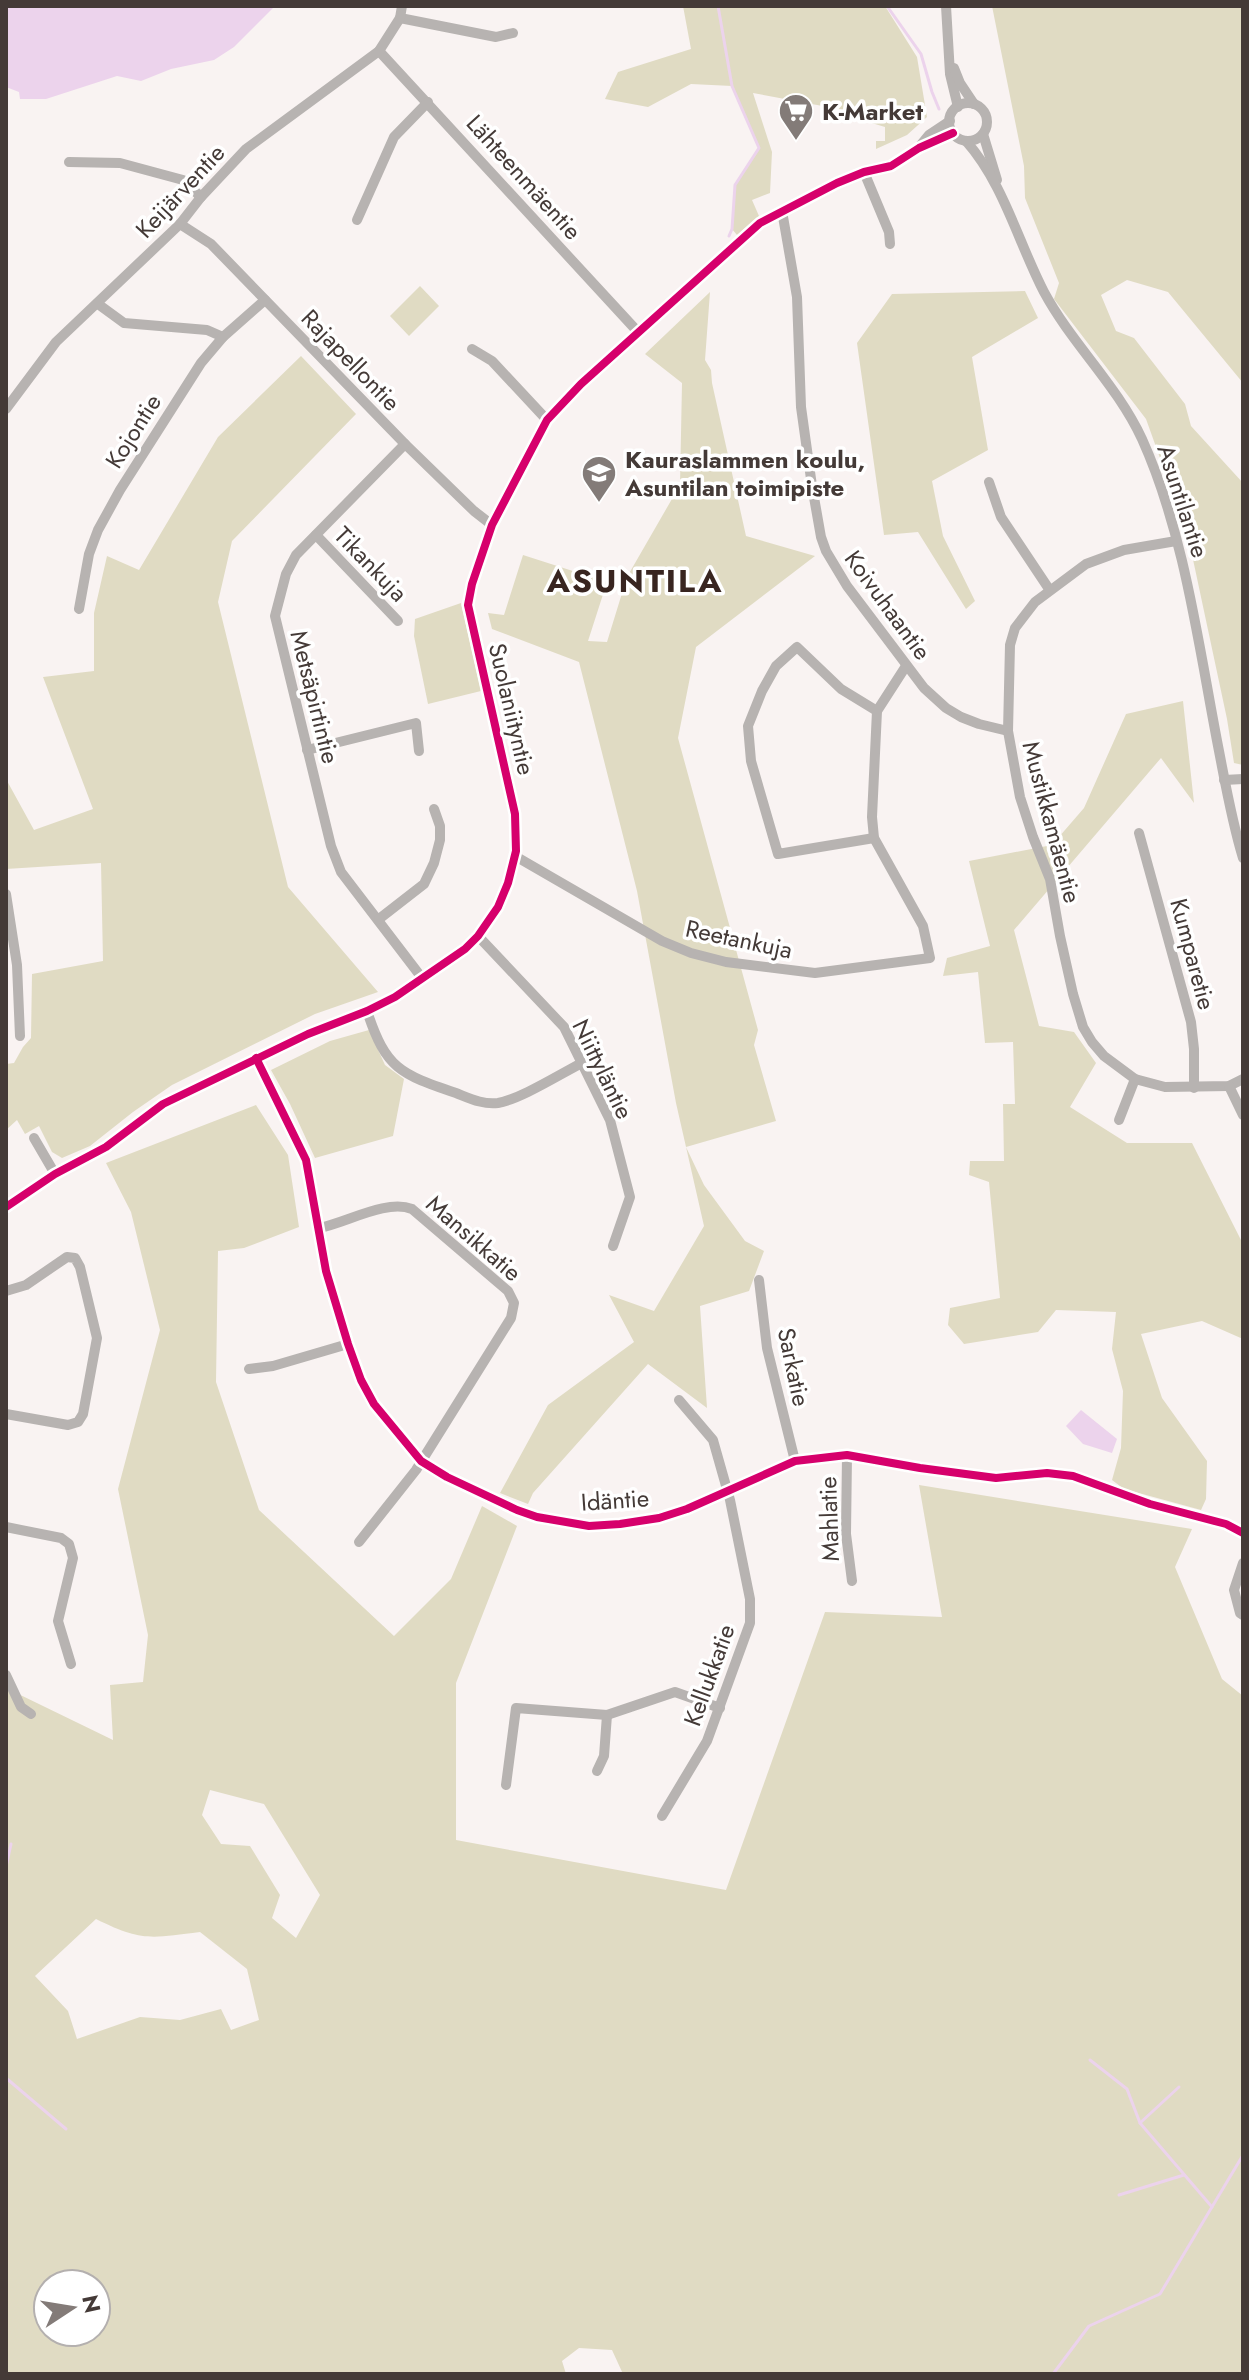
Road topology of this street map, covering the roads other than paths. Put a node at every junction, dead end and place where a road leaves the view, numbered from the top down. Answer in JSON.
{"nodes":[{"id":1,"x":402,"y":6,"type":"edge"},
{"id":2,"x":946,"y":6,"type":"edge"},
{"id":3,"x":400,"y":18,"type":"junction"},
{"id":4,"x":513,"y":33,"type":"dead end"},
{"id":5,"x":379,"y":51,"type":"junction"},
{"id":6,"x":951,"y":59,"type":"junction"},
{"id":7,"x":428,"y":102,"type":"junction"},
{"id":8,"x":974,"y":104,"type":"junction"},
{"id":9,"x":958,"y":107,"type":"junction"},
{"id":10,"x":950,"y":121,"type":"junction"},
{"id":11,"x":953,"y":133,"type":"junction"},
{"id":12,"x":983,"y":134,"type":"junction"},
{"id":13,"x":966,"y":141,"type":"junction"},
{"id":14,"x":919,"y":148,"type":"junction"},
{"id":15,"x":69,"y":162,"type":"dead end"},
{"id":16,"x":864,"y":172,"type":"junction"},
{"id":17,"x":999,"y":190,"type":"junction"},
{"id":18,"x":201,"y":197,"type":"junction"},
{"id":19,"x":782,"y":211,"type":"junction"},
{"id":20,"x":357,"y":220,"type":"dead end"},
{"id":21,"x":180,"y":224,"type":"junction"},
{"id":22,"x":890,"y":244,"type":"dead end"},
{"id":23,"x":265,"y":300,"type":"junction"},
{"id":24,"x":98,"y":304,"type":"junction"},
{"id":25,"x":638,"y":332,"type":"junction"},
{"id":26,"x":223,"y":337,"type":"junction"},
{"id":27,"x":472,"y":349,"type":"dead end"},
{"id":28,"x":6,"y":409,"type":"edge"},
{"id":29,"x":547,"y":420,"type":"junction"},
{"id":30,"x":405,"y":444,"type":"junction"},
{"id":31,"x":989,"y":482,"type":"dead end"},
{"id":32,"x":492,"y":525,"type":"junction"},
{"id":33,"x":316,"y":535,"type":"junction"},
{"id":34,"x":1176,"y":541,"type":"junction"},
{"id":35,"x":1049,"y":589,"type":"junction"},
{"id":36,"x":79,"y":609,"type":"dead end"},
{"id":37,"x":398,"y":621,"type":"dead end"},
{"id":38,"x":906,"y":666,"type":"junction"},
{"id":39,"x":877,"y":711,"type":"junction"},
{"id":40,"x":1008,"y":731,"type":"junction"},
{"id":41,"x":307,"y":750,"type":"junction"},
{"id":42,"x":419,"y":751,"type":"dead end"},
{"id":43,"x":1243,"y":779,"type":"edge"},
{"id":44,"x":1224,"y":780,"type":"junction"},
{"id":45,"x":434,"y":809,"type":"dead end"},
{"id":46,"x":1139,"y":833,"type":"dead end"},
{"id":47,"x":874,"y":838,"type":"junction"},
{"id":48,"x":515,"y":856,"type":"junction"},
{"id":49,"x":1243,"y":858,"type":"edge"},
{"id":50,"x":6,"y":894,"type":"edge"},
{"id":51,"x":379,"y":919,"type":"junction"},
{"id":52,"x":478,"y":936,"type":"junction"},
{"id":53,"x":422,"y":978,"type":"junction"},
{"id":54,"x":367,"y":1011,"type":"junction"},
{"id":55,"x":20,"y":1036,"type":"dead end"},
{"id":56,"x":256,"y":1058,"type":"junction"},
{"id":57,"x":582,"y":1063,"type":"junction"},
{"id":58,"x":1135,"y":1079,"type":"junction"},
{"id":59,"x":1243,"y":1079,"type":"edge"},
{"id":60,"x":1229,"y":1086,"type":"junction"},
{"id":61,"x":1194,"y":1088,"type":"junction"},
{"id":62,"x":1243,"y":1115,"type":"edge"},
{"id":63,"x":1119,"y":1120,"type":"dead end"},
{"id":64,"x":34,"y":1138,"type":"dead end"},
{"id":65,"x":55,"y":1174,"type":"junction"},
{"id":66,"x":6,"y":1207,"type":"edge"},
{"id":67,"x":319,"y":1228,"type":"junction"},
{"id":68,"x":613,"y":1246,"type":"dead end"},
{"id":69,"x":759,"y":1280,"type":"dead end"},
{"id":70,"x":6,"y":1291,"type":"edge"},
{"id":71,"x":348,"y":1344,"type":"junction"},
{"id":72,"x":249,"y":1369,"type":"dead end"},
{"id":73,"x":679,"y":1400,"type":"dead end"},
{"id":74,"x":6,"y":1414,"type":"edge"},
{"id":75,"x":847,"y":1455,"type":"junction"},
{"id":76,"x":421,"y":1461,"type":"junction"},
{"id":77,"x":795,"y":1461,"type":"junction"},
{"id":78,"x":728,"y":1490,"type":"junction"},
{"id":79,"x":6,"y":1527,"type":"edge"},
{"id":80,"x":1243,"y":1533,"type":"edge"},
{"id":81,"x":359,"y":1542,"type":"dead end"},
{"id":82,"x":1243,"y":1563,"type":"edge"},
{"id":83,"x":852,"y":1581,"type":"dead end"},
{"id":84,"x":1243,"y":1615,"type":"edge"},
{"id":85,"x":71,"y":1664,"type":"dead end"},
{"id":86,"x":6,"y":1675,"type":"edge"},
{"id":87,"x":720,"y":1708,"type":"junction"},
{"id":88,"x":31,"y":1714,"type":"dead end"},
{"id":89,"x":607,"y":1715,"type":"junction"},
{"id":90,"x":597,"y":1771,"type":"dead end"},
{"id":91,"x":506,"y":1785,"type":"dead end"},
{"id":92,"x":662,"y":1816,"type":"dead end"}],
"edges":[{"from":1,"to":3,"type":"street"},
{"from":2,"to":6,"type":"street"},
{"from":3,"to":4,"type":"street"},
{"from":3,"to":5,"type":"street","name":"Keijärventie"},
{"from":5,"to":7,"type":"street","name":"Lähteenmäentie"},
{"from":5,"to":18,"type":"street","name":"Keijärventie"},
{"from":6,"to":8,"type":"street"},
{"from":6,"to":9,"type":"street"},
{"from":7,"to":20,"type":"street"},
{"from":7,"to":25,"type":"street","name":"Lähteenmäentie"},
{"from":8,"to":9,"type":"street"},
{"from":8,"to":12,"type":"street"},
{"from":9,"to":10,"type":"street"},
{"from":10,"to":11,"type":"street"},
{"from":10,"to":14,"type":"street","name":"Suolaniityntie"},
{"from":11,"to":13,"type":"street"},
{"from":11,"to":14,"type":"street","name":"Suolaniityntie"},
{"from":12,"to":13,"type":"street"},
{"from":12,"to":17,"type":"street","name":"Asuntilantie"},
{"from":13,"to":17,"type":"street","name":"Asuntilantie"},
{"from":14,"to":16,"type":"street","name":"Suolaniityntie"},
{"from":15,"to":18,"type":"street"},
{"from":16,"to":19,"type":"street","name":"Suolaniityntie"},
{"from":16,"to":22,"type":"street"},
{"from":17,"to":34,"type":"street","name":"Asuntilantie"},
{"from":18,"to":21,"type":"street","name":"Keijärventie"},
{"from":19,"to":25,"type":"street","name":"Suolaniityntie"},
{"from":19,"to":38,"type":"street","name":"Koivuhaantie"},
{"from":21,"to":23,"type":"street","name":"Rajapellontie"},
{"from":21,"to":24,"type":"street","name":"Keijärventie"},
{"from":23,"to":26,"type":"street","name":"Kojontie"},
{"from":23,"to":30,"type":"street","name":"Rajapellontie"},
{"from":24,"to":26,"type":"street"},
{"from":24,"to":28,"type":"street","name":"Keijärventie"},
{"from":25,"to":29,"type":"street","name":"Suolaniityntie"},
{"from":26,"to":36,"type":"street","name":"Kojontie"},
{"from":27,"to":29,"type":"street"},
{"from":29,"to":32,"type":"street","name":"Suolaniityntie"},
{"from":30,"to":32,"type":"street","name":"Rajapellontie"},
{"from":30,"to":33,"type":"street","name":"Metsäpirtintie"},
{"from":31,"to":35,"type":"street"},
{"from":32,"to":48,"type":"street","name":"Suolaniityntie"},
{"from":33,"to":37,"type":"street","name":"Tikankuja"},
{"from":33,"to":41,"type":"street","name":"Metsäpirtintie"},
{"from":34,"to":35,"type":"street","name":"Mustikkamäentie"},
{"from":34,"to":44,"type":"street","name":"Asuntilantie"},
{"from":35,"to":40,"type":"street","name":"Mustikkamäentie"},
{"from":38,"to":39,"type":"street"},
{"from":38,"to":40,"type":"street","name":"Koivuhaantie"},
{"from":39,"to":47,"type":"street"},
{"from":39,"to":47,"type":"street"},
{"from":40,"to":58,"type":"street","name":"Mustikkamäentie"},
{"from":41,"to":42,"type":"street"},
{"from":41,"to":51,"type":"street","name":"Metsäpirtintie"},
{"from":43,"to":44,"type":"street"},
{"from":44,"to":49,"type":"street","name":"Asuntilantie"},
{"from":45,"to":51,"type":"street"},
{"from":46,"to":61,"type":"street","name":"Kumparetie"},
{"from":47,"to":48,"type":"street","name":"Reetankuja"},
{"from":48,"to":52,"type":"street","name":"Suolaniityntie"},
{"from":50,"to":55,"type":"street"},
{"from":51,"to":53,"type":"street","name":"Metsäpirtintie"},
{"from":52,"to":53,"type":"street","name":"Suolaniityntie"},
{"from":52,"to":57,"type":"street","name":"Niittyläntie"},
{"from":53,"to":54,"type":"street","name":"Suolaniityntie"},
{"from":54,"to":56,"type":"street","name":"Suolaniityntie"},
{"from":54,"to":57,"type":"street"},
{"from":56,"to":65,"type":"street","name":"Suolaniityntie"},
{"from":56,"to":67,"type":"street","name":"Idäntie"},
{"from":57,"to":68,"type":"street","name":"Niittyläntie"},
{"from":58,"to":61,"type":"street","name":"Mustikkamäentie"},
{"from":58,"to":63,"type":"street"},
{"from":59,"to":60,"type":"street","name":"Mustikkamäentie"},
{"from":60,"to":61,"type":"street","name":"Mustikkamäentie"},
{"from":60,"to":62,"type":"street"},
{"from":64,"to":65,"type":"street"},
{"from":65,"to":66,"type":"street","name":"Suolaniityntie"},
{"from":67,"to":71,"type":"street","name":"Idäntie"},
{"from":67,"to":76,"type":"street","name":"Mansikkatie"},
{"from":69,"to":77,"type":"street","name":"Sarkatie"},
{"from":70,"to":74,"type":"street"},
{"from":71,"to":72,"type":"street"},
{"from":71,"to":76,"type":"street","name":"Idäntie"},
{"from":73,"to":78,"type":"street","name":"Kellukkatie"},
{"from":75,"to":77,"type":"street","name":"Idäntie"},
{"from":75,"to":80,"type":"street","name":"Idäntie"},
{"from":75,"to":83,"type":"street","name":"Mahlatie"},
{"from":76,"to":78,"type":"street","name":"Idäntie"},
{"from":76,"to":81,"type":"street"},
{"from":77,"to":78,"type":"street","name":"Idäntie"},
{"from":78,"to":87,"type":"street","name":"Kellukkatie"},
{"from":79,"to":85,"type":"street"},
{"from":82,"to":84,"type":"street"},
{"from":86,"to":88,"type":"street"},
{"from":87,"to":89,"type":"street"},
{"from":87,"to":92,"type":"street","name":"Kellukkatie"},
{"from":89,"to":90,"type":"street"},
{"from":89,"to":91,"type":"street"}]}
